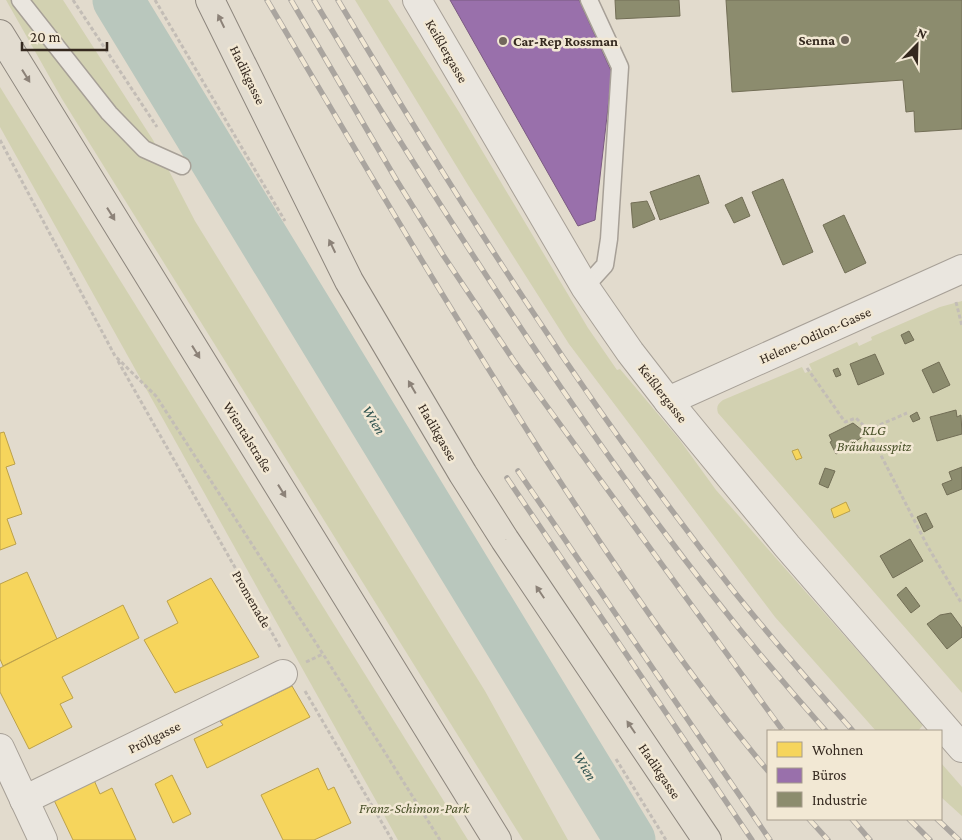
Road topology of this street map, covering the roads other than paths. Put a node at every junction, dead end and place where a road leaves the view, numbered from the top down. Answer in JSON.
{"nodes":[{"id":1,"x":20,"y":0,"type":"edge"},
{"id":2,"x":210,"y":0,"type":"edge"},
{"id":3,"x":417,"y":0,"type":"edge"},
{"id":4,"x":589,"y":0,"type":"edge"},
{"id":5,"x":0,"y":34,"type":"edge"},
{"id":6,"x":182,"y":166,"type":"road end"},
{"id":7,"x":962,"y":269,"type":"edge"},
{"id":8,"x":585,"y":286,"type":"junction"},
{"id":9,"x":668,"y":401,"type":"junction"},
{"id":10,"x":289,"y":671,"type":"road end"},
{"id":11,"x":0,"y":748,"type":"edge"},
{"id":12,"x":962,"y":748,"type":"edge"},
{"id":13,"x":24,"y":800,"type":"junction"},
{"id":14,"x":42,"y":840,"type":"edge"},
{"id":15,"x":496,"y":840,"type":"edge"},
{"id":16,"x":707,"y":840,"type":"edge"}],
"edges":[{"from":1,"to":6,"type":"lane"},
{"from":16,"to":2,"type":"main road","name":"Hadikgasse","one_way":true},
{"from":3,"to":8,"type":"street","name":"Keißlergasse"},
{"from":4,"to":8,"type":"lane"},
{"from":5,"to":15,"type":"main road","name":"Wientalstraße","one_way":true},
{"from":7,"to":9,"type":"street","name":"Helene-Odilon-Gasse"},
{"from":8,"to":9,"type":"street","name":"Keißlergasse"},
{"from":9,"to":12,"type":"street","name":"Keißlergasse"},
{"from":10,"to":13,"type":"street","name":"Pröllgasse"},
{"from":11,"to":13,"type":"street"},
{"from":13,"to":14,"type":"street"}]}
